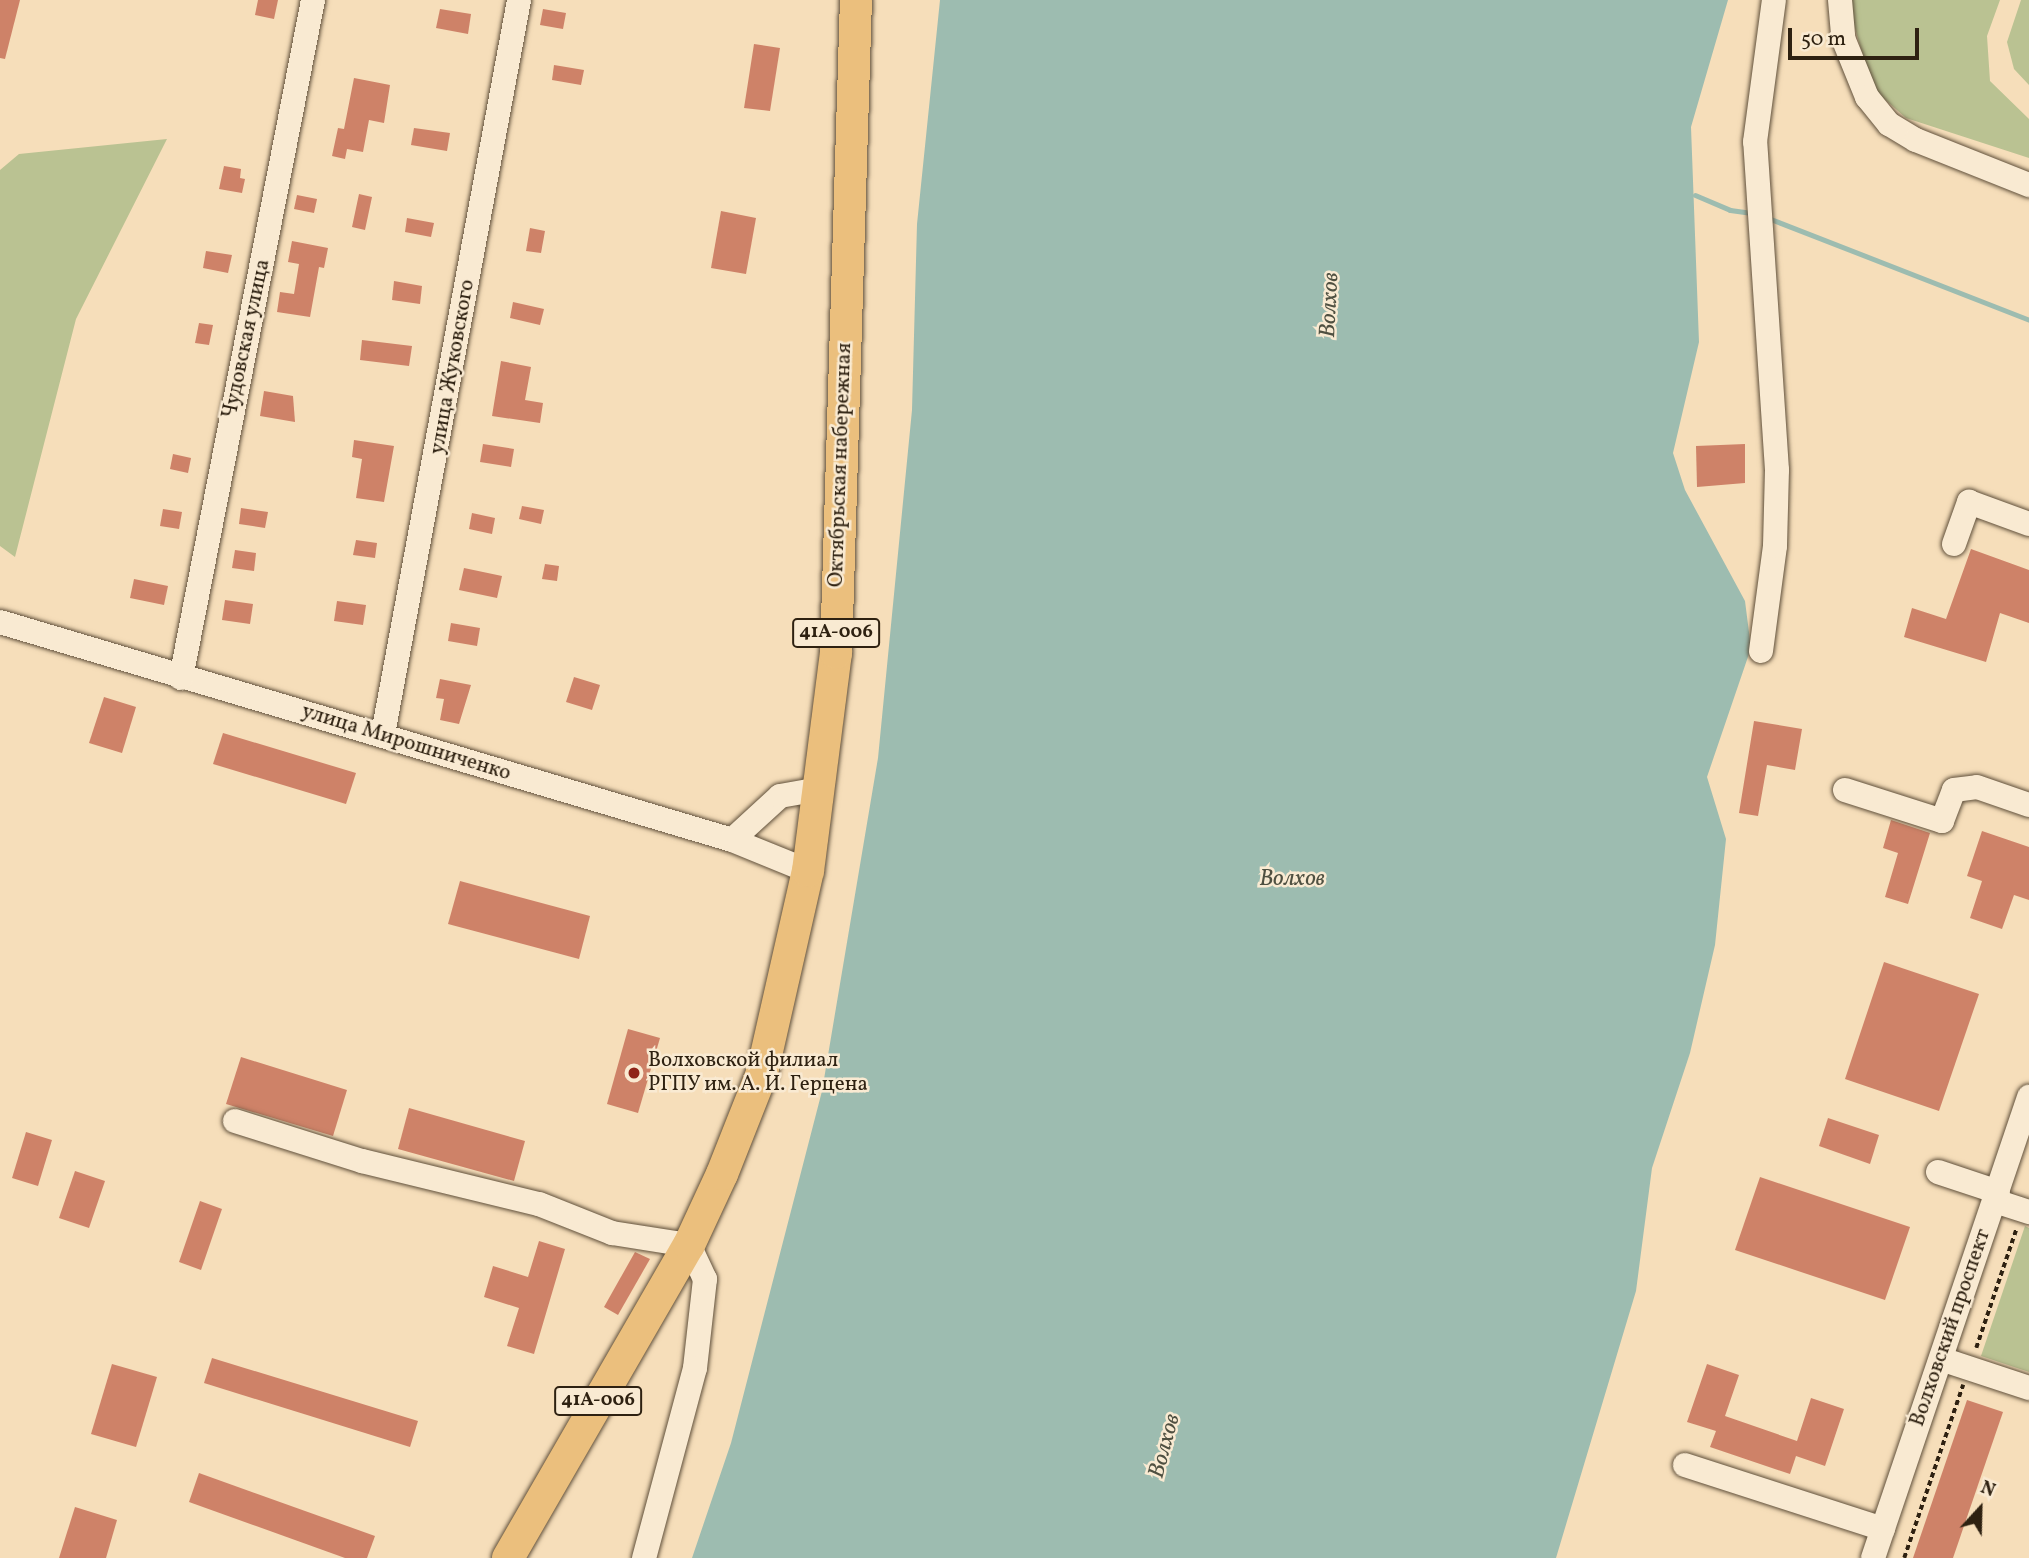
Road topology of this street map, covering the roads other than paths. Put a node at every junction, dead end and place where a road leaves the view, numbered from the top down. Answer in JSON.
{"nodes":[{"id":1,"x":313,"y":0,"type":"edge"},
{"id":2,"x":519,"y":0,"type":"edge"},
{"id":3,"x":856,"y":0,"type":"edge"},
{"id":4,"x":1774,"y":0,"type":"edge"},
{"id":5,"x":1840,"y":0,"type":"edge"},
{"id":6,"x":2029,"y":185,"type":"edge"},
{"id":7,"x":2029,"y":524,"type":"edge"},
{"id":8,"x":1954,"y":544,"type":"dead end"},
{"id":9,"x":0,"y":622,"type":"edge"},
{"id":10,"x":1762,"y":651,"type":"dead end"},
{"id":11,"x":181,"y":678,"type":"junction"},
{"id":12,"x":383,"y":734,"type":"junction"},
{"id":13,"x":819,"y":789,"type":"junction"},
{"id":14,"x":1845,"y":790,"type":"dead end"},
{"id":15,"x":2029,"y":805,"type":"edge"},
{"id":16,"x":732,"y":840,"type":"junction"},
{"id":17,"x":808,"y":871,"type":"junction"},
{"id":18,"x":2029,"y":1097,"type":"edge"},
{"id":19,"x":235,"y":1121,"type":"dead end"},
{"id":20,"x":1938,"y":1172,"type":"dead end"},
{"id":21,"x":1996,"y":1197,"type":"junction"},
{"id":22,"x":2029,"y":1212,"type":"edge"},
{"id":23,"x":689,"y":1245,"type":"junction"},
{"id":24,"x":1941,"y":1359,"type":"junction"},
{"id":25,"x":2029,"y":1388,"type":"edge"},
{"id":26,"x":1685,"y":1465,"type":"dead end"},
{"id":27,"x":1882,"y":1529,"type":"junction"},
{"id":28,"x":508,"y":1558,"type":"edge"},
{"id":29,"x":644,"y":1558,"type":"edge"},
{"id":30,"x":1872,"y":1558,"type":"edge"}],
"edges":[{"from":1,"to":11,"type":"street","name":"Чудовская улица"},
{"from":2,"to":12,"type":"street","name":"улица Жуковского"},
{"from":3,"to":13,"type":"main road","name":"Октябрьская набережная","number":"41А-006"},
{"from":4,"to":10,"type":"street"},
{"from":5,"to":6,"type":"street"},
{"from":7,"to":8,"type":"street"},
{"from":9,"to":11,"type":"street","name":"улица Мирошниченко"},
{"from":11,"to":12,"type":"street","name":"улица Мирошниченко"},
{"from":12,"to":16,"type":"street","name":"улица Мирошниченко"},
{"from":13,"to":16,"type":"street"},
{"from":13,"to":17,"type":"main road","name":"Октябрьская набережная","number":"41А-006"},
{"from":14,"to":15,"type":"street"},
{"from":16,"to":17,"type":"street","name":"улица Мирошниченко"},
{"from":17,"to":23,"type":"main road","name":"Октябрьская набережная","number":"41А-006"},
{"from":18,"to":21,"type":"street","name":"Волховский проспект"},
{"from":19,"to":23,"type":"street"},
{"from":20,"to":21,"type":"street"},
{"from":21,"to":22,"type":"street"},
{"from":21,"to":24,"type":"street","name":"Волховский проспект"},
{"from":23,"to":28,"type":"main road","number":"41А-006"},
{"from":23,"to":29,"type":"street"},
{"from":24,"to":25,"type":"street"},
{"from":24,"to":27,"type":"street","name":"Волховский проспект"},
{"from":26,"to":27,"type":"street"},
{"from":27,"to":30,"type":"street","name":"Волховский проспект"}]}
